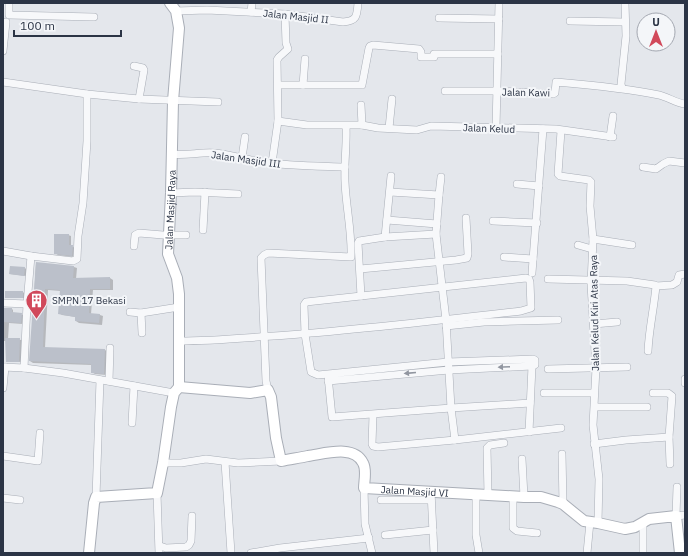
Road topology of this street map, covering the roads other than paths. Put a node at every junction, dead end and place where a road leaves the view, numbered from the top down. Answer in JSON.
{"nodes":[{"id":1,"x":9,"y":3,"type":"edge"},
{"id":2,"x":170,"y":3,"type":"edge"},
{"id":3,"x":252,"y":3,"type":"edge"},
{"id":4,"x":358,"y":3,"type":"edge"},
{"id":5,"x":499,"y":3,"type":"edge"},
{"id":6,"x":625,"y":3,"type":"edge"},
{"id":7,"x":207,"y":7,"type":"edge"},
{"id":8,"x":176,"y":11,"type":"junction"},
{"id":9,"x":251,"y":12,"type":"junction"},
{"id":10,"x":285,"y":14,"type":"junction"},
{"id":11,"x":94,"y":17,"type":"dead end"},
{"id":12,"x":439,"y":18,"type":"dead end"},
{"id":13,"x":499,"y":19,"type":"junction"},
{"id":14,"x":570,"y":21,"type":"dead end"},
{"id":15,"x":6,"y":22,"type":"dead end"},
{"id":16,"x":625,"y":22,"type":"junction"},
{"id":17,"x":3,"y":51,"type":"edge"},
{"id":18,"x":498,"y":54,"type":"junction"},
{"id":19,"x":305,"y":59,"type":"dead end"},
{"id":20,"x":134,"y":66,"type":"dead end"},
{"id":21,"x":3,"y":82,"type":"edge"},
{"id":22,"x":278,"y":85,"type":"junction"},
{"id":23,"x":303,"y":85,"type":"junction"},
{"id":24,"x":622,"y":88,"type":"junction"},
{"id":25,"x":445,"y":91,"type":"dead end"},
{"id":26,"x":497,"y":91,"type":"junction"},
{"id":27,"x":88,"y":94,"type":"junction"},
{"id":28,"x":139,"y":99,"type":"junction"},
{"id":29,"x":392,"y":99,"type":"dead end"},
{"id":30,"x":173,"y":101,"type":"junction"},
{"id":31,"x":218,"y":102,"type":"dead end"},
{"id":32,"x":685,"y":104,"type":"edge"},
{"id":33,"x":361,"y":105,"type":"dead end"},
{"id":34,"x":613,"y":116,"type":"dead end"},
{"id":35,"x":278,"y":121,"type":"junction"},
{"id":36,"x":362,"y":125,"type":"junction"},
{"id":37,"x":346,"y":126,"type":"junction"},
{"id":38,"x":389,"y":128,"type":"junction"},
{"id":39,"x":496,"y":128,"type":"junction"},
{"id":40,"x":543,"y":129,"type":"junction"},
{"id":41,"x":561,"y":131,"type":"junction"},
{"id":42,"x":246,"y":138,"type":"dead end"},
{"id":43,"x":171,"y":154,"type":"junction"},
{"id":44,"x":242,"y":158,"type":"junction"},
{"id":45,"x":272,"y":163,"type":"junction"},
{"id":46,"x":685,"y":163,"type":"edge"},
{"id":47,"x":345,"y":167,"type":"junction"},
{"id":48,"x":643,"y":167,"type":"dead end"},
{"id":49,"x":391,"y":176,"type":"dead end"},
{"id":50,"x":441,"y":177,"type":"dead end"},
{"id":51,"x":517,"y":184,"type":"dead end"},
{"id":52,"x":539,"y":186,"type":"junction"},
{"id":53,"x":205,"y":192,"type":"junction"},
{"id":54,"x":390,"y":192,"type":"junction"},
{"id":55,"x":171,"y":193,"type":"junction"},
{"id":56,"x":238,"y":194,"type":"dead end"},
{"id":57,"x":439,"y":195,"type":"junction"},
{"id":58,"x":466,"y":218,"type":"dead end"},
{"id":59,"x":387,"y":220,"type":"junction"},
{"id":60,"x":493,"y":221,"type":"dead end"},
{"id":61,"x":537,"y":223,"type":"junction"},
{"id":62,"x":437,"y":224,"type":"junction"},
{"id":63,"x":203,"y":230,"type":"dead end"},
{"id":64,"x":168,"y":234,"type":"junction"},
{"id":65,"x":186,"y":234,"type":"dead end"},
{"id":66,"x":436,"y":234,"type":"junction"},
{"id":67,"x":385,"y":237,"type":"junction"},
{"id":68,"x":593,"y":239,"type":"junction"},
{"id":69,"x":578,"y":245,"type":"dead end"},
{"id":70,"x":632,"y":245,"type":"dead end"},
{"id":71,"x":134,"y":246,"type":"dead end"},
{"id":72,"x":592,"y":249,"type":"junction"},
{"id":73,"x":3,"y":251,"type":"edge"},
{"id":74,"x":31,"y":256,"type":"junction"},
{"id":75,"x":504,"y":257,"type":"dead end"},
{"id":76,"x":533,"y":259,"type":"junction"},
{"id":77,"x":439,"y":262,"type":"junction"},
{"id":78,"x":360,"y":269,"type":"junction"},
{"id":79,"x":532,"y":273,"type":"dead end"},
{"id":80,"x":685,"y":274,"type":"edge"},
{"id":81,"x":548,"y":279,"type":"dead end"},
{"id":82,"x":591,"y":280,"type":"junction"},
{"id":83,"x":656,"y":286,"type":"junction"},
{"id":84,"x":443,"y":287,"type":"junction"},
{"id":85,"x":361,"y":296,"type":"junction"},
{"id":86,"x":3,"y":303,"type":"edge"},
{"id":87,"x":27,"y":304,"type":"junction"},
{"id":88,"x":179,"y":307,"type":"junction"},
{"id":89,"x":130,"y":312,"type":"dead end"},
{"id":90,"x":140,"y":313,"type":"junction"},
{"id":91,"x":558,"y":320,"type":"dead end"},
{"id":92,"x":617,"y":322,"type":"dead end"},
{"id":93,"x":446,"y":323,"type":"junction"},
{"id":94,"x":594,"y":324,"type":"junction"},
{"id":95,"x":142,"y":333,"type":"dead end"},
{"id":96,"x":305,"y":334,"type":"junction"},
{"id":97,"x":265,"y":336,"type":"junction"},
{"id":98,"x":179,"y":341,"type":"junction"},
{"id":99,"x":110,"y":348,"type":"dead end"},
{"id":100,"x":648,"y":351,"type":"dead end"},
{"id":101,"x":449,"y":366,"type":"junction"},
{"id":102,"x":4,"y":367,"type":"edge"},
{"id":103,"x":627,"y":367,"type":"dead end"},
{"id":104,"x":24,"y":368,"type":"junction"},
{"id":105,"x":596,"y":368,"type":"junction"},
{"id":106,"x":548,"y":369,"type":"dead end"},
{"id":107,"x":328,"y":377,"type":"junction"},
{"id":108,"x":100,"y":380,"type":"junction"},
{"id":109,"x":685,"y":380,"type":"edge"},
{"id":110,"x":109,"y":381,"type":"junction"},
{"id":111,"x":685,"y":383,"type":"edge"},
{"id":112,"x":134,"y":386,"type":"junction"},
{"id":113,"x":3,"y":388,"type":"edge"},
{"id":114,"x":176,"y":390,"type":"junction"},
{"id":115,"x":268,"y":390,"type":"junction"},
{"id":116,"x":544,"y":393,"type":"dead end"},
{"id":117,"x":594,"y":393,"type":"junction"},
{"id":118,"x":653,"y":393,"type":"dead end"},
{"id":119,"x":530,"y":403,"type":"junction"},
{"id":120,"x":647,"y":407,"type":"dead end"},
{"id":121,"x":451,"y":408,"type":"junction"},
{"id":122,"x":595,"y":408,"type":"junction"},
{"id":123,"x":373,"y":415,"type":"junction"},
{"id":124,"x":132,"y":424,"type":"dead end"},
{"id":125,"x":562,"y":428,"type":"dead end"},
{"id":126,"x":529,"y":432,"type":"junction"},
{"id":127,"x":40,"y":433,"type":"dead end"},
{"id":128,"x":669,"y":437,"type":"junction"},
{"id":129,"x":455,"y":440,"type":"junction"},
{"id":130,"x":504,"y":443,"type":"dead end"},
{"id":131,"x":594,"y":444,"type":"junction"},
{"id":132,"x":562,"y":454,"type":"dead end"},
{"id":133,"x":3,"y":456,"type":"edge"},
{"id":134,"x":522,"y":459,"type":"dead end"},
{"id":135,"x":280,"y":460,"type":"junction"},
{"id":136,"x":225,"y":462,"type":"junction"},
{"id":137,"x":163,"y":463,"type":"junction"},
{"id":138,"x":670,"y":464,"type":"dead end"},
{"id":139,"x":677,"y":487,"type":"dead end"},
{"id":140,"x":364,"y":488,"type":"junction"},
{"id":141,"x":157,"y":492,"type":"junction"},
{"id":142,"x":524,"y":492,"type":"junction"},
{"id":143,"x":476,"y":494,"type":"junction"},
{"id":144,"x":488,"y":495,"type":"junction"},
{"id":145,"x":431,"y":496,"type":"junction"},
{"id":146,"x":513,"y":496,"type":"junction"},
{"id":147,"x":96,"y":497,"type":"junction"},
{"id":148,"x":3,"y":498,"type":"edge"},
{"id":149,"x":20,"y":500,"type":"dead end"},
{"id":150,"x":381,"y":500,"type":"dead end"},
{"id":151,"x":563,"y":504,"type":"junction"},
{"id":152,"x":192,"y":516,"type":"dead end"},
{"id":153,"x":680,"y":516,"type":"edge"},
{"id":154,"x":594,"y":523,"type":"junction"},
{"id":155,"x":641,"y":523,"type":"junction"},
{"id":156,"x":433,"y":530,"type":"junction"},
{"id":157,"x":537,"y":533,"type":"dead end"},
{"id":158,"x":385,"y":535,"type":"dead end"},
{"id":159,"x":369,"y":538,"type":"junction"},
{"id":160,"x":163,"y":550,"type":"edge"},
{"id":161,"x":89,"y":553,"type":"edge"},
{"id":162,"x":231,"y":553,"type":"edge"},
{"id":163,"x":252,"y":553,"type":"edge"},
{"id":164,"x":372,"y":553,"type":"edge"},
{"id":165,"x":434,"y":553,"type":"edge"},
{"id":166,"x":479,"y":553,"type":"edge"},
{"id":167,"x":587,"y":553,"type":"edge"},
{"id":168,"x":643,"y":553,"type":"edge"},
{"id":169,"x":680,"y":553,"type":"edge"}],
"edges":[{"from":1,"to":11,"type":"street"},
{"from":2,"to":8,"type":"street","name":"Jalan Masjid Raya"},
{"from":3,"to":9,"type":"street"},
{"from":4,"to":10,"type":"street","name":"Jalan Masjid II"},
{"from":5,"to":13,"type":"street"},
{"from":6,"to":16,"type":"street"},
{"from":7,"to":8,"type":"street","name":"Jalan Masjid II"},
{"from":7,"to":9,"type":"street","name":"Jalan Masjid II"},
{"from":8,"to":30,"type":"street","name":"Jalan Masjid Raya"},
{"from":9,"to":10,"type":"street","name":"Jalan Masjid II"},
{"from":10,"to":22,"type":"street"},
{"from":12,"to":13,"type":"street"},
{"from":13,"to":18,"type":"street"},
{"from":14,"to":16,"type":"street"},
{"from":15,"to":17,"type":"street"},
{"from":16,"to":24,"type":"street"},
{"from":18,"to":23,"type":"street"},
{"from":18,"to":26,"type":"street"},
{"from":19,"to":23,"type":"street"},
{"from":20,"to":28,"type":"street"},
{"from":21,"to":27,"type":"street"},
{"from":22,"to":23,"type":"street"},
{"from":22,"to":35,"type":"street"},
{"from":24,"to":26,"type":"street","name":"Jalan Kawi"},
{"from":24,"to":32,"type":"street"},
{"from":25,"to":26,"type":"street","name":"Jalan Kawi"},
{"from":26,"to":39,"type":"street"},
{"from":27,"to":28,"type":"street"},
{"from":27,"to":74,"type":"street"},
{"from":28,"to":30,"type":"street"},
{"from":29,"to":38,"type":"street"},
{"from":30,"to":31,"type":"street"},
{"from":30,"to":43,"type":"street","name":"Jalan Masjid Raya"},
{"from":33,"to":36,"type":"street"},
{"from":34,"to":41,"type":"street","name":"Jalan Kelud"},
{"from":35,"to":37,"type":"street"},
{"from":35,"to":45,"type":"street"},
{"from":36,"to":37,"type":"street"},
{"from":36,"to":38,"type":"street"},
{"from":37,"to":47,"type":"street"},
{"from":38,"to":39,"type":"street","name":"Jalan Kelud"},
{"from":39,"to":40,"type":"street","name":"Jalan Kelud"},
{"from":40,"to":41,"type":"street","name":"Jalan Kelud"},
{"from":40,"to":52,"type":"street"},
{"from":41,"to":68,"type":"street","name":"Jalan Kelud Kiri Atas Raya"},
{"from":42,"to":44,"type":"street"},
{"from":43,"to":44,"type":"street","name":"Jalan Masjid III"},
{"from":43,"to":55,"type":"street","name":"Jalan Masjid Raya"},
{"from":44,"to":45,"type":"street","name":"Jalan Masjid III"},
{"from":45,"to":47,"type":"street","name":"Jalan Masjid III"},
{"from":46,"to":48,"type":"street"},
{"from":47,"to":97,"type":"street"},
{"from":49,"to":54,"type":"street"},
{"from":50,"to":57,"type":"street"},
{"from":51,"to":52,"type":"street"},
{"from":52,"to":61,"type":"street"},
{"from":53,"to":55,"type":"street"},
{"from":53,"to":56,"type":"street"},
{"from":53,"to":63,"type":"street"},
{"from":54,"to":57,"type":"street"},
{"from":54,"to":59,"type":"street"},
{"from":55,"to":64,"type":"street","name":"Jalan Masjid Raya"},
{"from":57,"to":62,"type":"street"},
{"from":58,"to":77,"type":"street"},
{"from":59,"to":62,"type":"street"},
{"from":59,"to":67,"type":"street"},
{"from":60,"to":61,"type":"street"},
{"from":61,"to":76,"type":"street"},
{"from":62,"to":66,"type":"street"},
{"from":64,"to":65,"type":"street"},
{"from":64,"to":71,"type":"street"},
{"from":64,"to":88,"type":"street","name":"Jalan Masjid Raya"},
{"from":66,"to":67,"type":"street"},
{"from":66,"to":77,"type":"street"},
{"from":67,"to":78,"type":"street"},
{"from":68,"to":70,"type":"street"},
{"from":68,"to":72,"type":"street","name":"Jalan Kelud Kiri Atas Raya"},
{"from":69,"to":72,"type":"street"},
{"from":72,"to":82,"type":"street","name":"Jalan Kelud Kiri Atas Raya"},
{"from":73,"to":74,"type":"street"},
{"from":74,"to":87,"type":"street"},
{"from":75,"to":76,"type":"street"},
{"from":76,"to":79,"type":"street"},
{"from":77,"to":78,"type":"street"},
{"from":77,"to":84,"type":"street"},
{"from":78,"to":85,"type":"street"},
{"from":80,"to":83,"type":"street"},
{"from":81,"to":82,"type":"street"},
{"from":82,"to":83,"type":"street"},
{"from":82,"to":94,"type":"street","name":"Jalan Kelud Kiri Atas Raya"},
{"from":83,"to":100,"type":"street"},
{"from":84,"to":85,"type":"street"},
{"from":84,"to":93,"type":"street"},
{"from":84,"to":93,"type":"street"},
{"from":85,"to":96,"type":"street"},
{"from":86,"to":87,"type":"street"},
{"from":87,"to":104,"type":"street"},
{"from":88,"to":90,"type":"street"},
{"from":88,"to":98,"type":"street","name":"Jalan Masjid Raya"},
{"from":89,"to":90,"type":"street"},
{"from":90,"to":95,"type":"street"},
{"from":91,"to":93,"type":"street"},
{"from":92,"to":94,"type":"street"},
{"from":93,"to":96,"type":"street"},
{"from":93,"to":101,"type":"street"},
{"from":94,"to":105,"type":"street","name":"Jalan Kelud Kiri Atas Raya"},
{"from":96,"to":97,"type":"street"},
{"from":96,"to":107,"type":"street"},
{"from":97,"to":98,"type":"street"},
{"from":97,"to":115,"type":"street"},
{"from":98,"to":114,"type":"street","name":"Jalan Masjid Raya"},
{"from":99,"to":110,"type":"street"},
{"from":101,"to":107,"type":"street"},
{"from":101,"to":119,"type":"street"},
{"from":101,"to":121,"type":"street"},
{"from":102,"to":104,"type":"street"},
{"from":102,"to":113,"type":"street"},
{"from":103,"to":105,"type":"street"},
{"from":104,"to":108,"type":"street"},
{"from":105,"to":106,"type":"street"},
{"from":105,"to":117,"type":"street","name":"Jalan Kelud Kiri Atas Raya"},
{"from":107,"to":123,"type":"street"},
{"from":108,"to":110,"type":"street"},
{"from":108,"to":147,"type":"street"},
{"from":109,"to":111,"type":"street"},
{"from":110,"to":112,"type":"street"},
{"from":112,"to":114,"type":"street"},
{"from":112,"to":124,"type":"street"},
{"from":114,"to":115,"type":"street"},
{"from":114,"to":137,"type":"street","name":"Jalan Masjid Raya"},
{"from":115,"to":135,"type":"street"},
{"from":116,"to":117,"type":"street"},
{"from":117,"to":122,"type":"street","name":"Jalan Kelud Kiri Atas Raya"},
{"from":118,"to":128,"type":"street"},
{"from":119,"to":121,"type":"street"},
{"from":119,"to":126,"type":"street"},
{"from":120,"to":122,"type":"street"},
{"from":121,"to":123,"type":"street"},
{"from":121,"to":129,"type":"street"},
{"from":122,"to":131,"type":"street","name":"Jalan Kelud Kiri Atas Raya"},
{"from":123,"to":129,"type":"street"},
{"from":125,"to":126,"type":"street"},
{"from":126,"to":129,"type":"street"},
{"from":127,"to":133,"type":"street"},
{"from":128,"to":131,"type":"street"},
{"from":128,"to":138,"type":"street"},
{"from":130,"to":144,"type":"street"},
{"from":131,"to":154,"type":"street","name":"Jalan Kelud Kiri Atas Raya"},
{"from":132,"to":151,"type":"street"},
{"from":134,"to":142,"type":"street"},
{"from":135,"to":136,"type":"street"},
{"from":135,"to":140,"type":"street"},
{"from":136,"to":137,"type":"street"},
{"from":136,"to":162,"type":"street"},
{"from":137,"to":141,"type":"street","name":"Jalan Masjid Raya"},
{"from":139,"to":153,"type":"street"},
{"from":140,"to":145,"type":"street","name":"Jalan Masjid VI"},
{"from":140,"to":159,"type":"street"},
{"from":141,"to":147,"type":"street"},
{"from":141,"to":160,"type":"street"},
{"from":142,"to":146,"type":"street","name":"Jalan Masjid VI"},
{"from":142,"to":151,"type":"street","name":"Jalan Masjid VI"},
{"from":143,"to":144,"type":"street","name":"Jalan Masjid VI"},
{"from":143,"to":145,"type":"street","name":"Jalan Masjid VI"},
{"from":143,"to":166,"type":"street"},
{"from":144,"to":146,"type":"street","name":"Jalan Masjid VI"},
{"from":145,"to":150,"type":"street"},
{"from":145,"to":156,"type":"street"},
{"from":146,"to":157,"type":"street"},
{"from":147,"to":161,"type":"street"},
{"from":148,"to":149,"type":"street"},
{"from":151,"to":154,"type":"street","name":"Jalan Masjid VI"},
{"from":152,"to":160,"type":"street"},
{"from":153,"to":155,"type":"street","name":"Jalan Masjid VI"},
{"from":153,"to":169,"type":"street"},
{"from":154,"to":155,"type":"street","name":"Jalan Masjid VI"},
{"from":154,"to":167,"type":"street","name":"Jalan Kelud Kiri Atas Raya"},
{"from":155,"to":168,"type":"street"},
{"from":156,"to":158,"type":"street"},
{"from":156,"to":165,"type":"street"},
{"from":159,"to":163,"type":"street"},
{"from":159,"to":164,"type":"street"}]}
